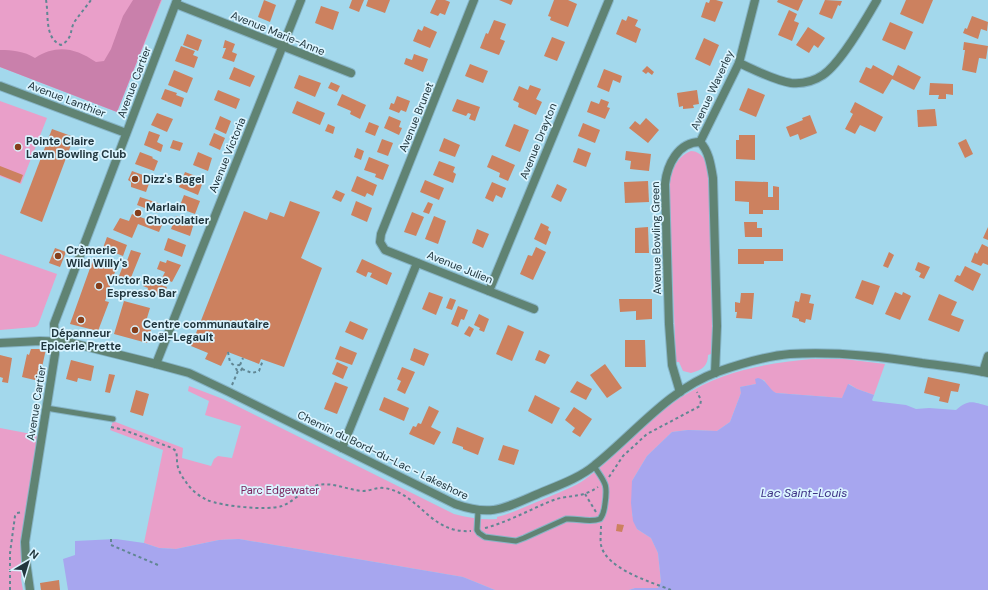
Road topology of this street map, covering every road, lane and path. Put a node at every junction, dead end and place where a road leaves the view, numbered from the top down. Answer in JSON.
{"nodes":[{"id":1,"x":46,"y":0,"type":"edge"},
{"id":2,"x":90,"y":0,"type":"edge"},
{"id":3,"x":301,"y":0,"type":"edge"},
{"id":4,"x":474,"y":0,"type":"edge"},
{"id":5,"x":609,"y":0,"type":"edge"},
{"id":6,"x":755,"y":0,"type":"edge"},
{"id":7,"x":876,"y":0,"type":"edge"},
{"id":8,"x":176,"y":2,"type":"edge"},
{"id":9,"x":282,"y":46,"type":"junction"},
{"id":10,"x":739,"y":63,"type":"junction"},
{"id":11,"x":351,"y":73,"type":"dead end"},
{"id":12,"x":0,"y":86,"type":"edge"},
{"id":13,"x":126,"y":133,"type":"junction"},
{"id":14,"x":700,"y":142,"type":"junction"},
{"id":15,"x":380,"y":242,"type":"joint"},
{"id":16,"x":417,"y":262,"type":"junction"},
{"id":17,"x":489,"y":291,"type":"junction"},
{"id":18,"x":534,"y":309,"type":"dead end"},
{"id":19,"x":55,"y":341,"type":"junction"},
{"id":20,"x":0,"y":343,"type":"edge"},
{"id":21,"x":228,"y":352,"type":"dead end"},
{"id":22,"x":988,"y":356,"type":"edge"},
{"id":23,"x":243,"y":358,"type":"dead end"},
{"id":24,"x":263,"y":360,"type":"dead end"},
{"id":25,"x":156,"y":364,"type":"junction"},
{"id":26,"x":240,"y":365,"type":"junction"},
{"id":27,"x":236,"y":367,"type":"junction"},
{"id":28,"x":242,"y":369,"type":"junction"},
{"id":29,"x":238,"y":371,"type":"junction"},
{"id":30,"x":985,"y":372,"type":"edge"},
{"id":31,"x":715,"y":373,"type":"junction"},
{"id":32,"x":229,"y":392,"type":"junction"},
{"id":33,"x":680,"y":392,"type":"junction"},
{"id":34,"x":46,"y":408,"type":"junction"},
{"id":35,"x":113,"y":420,"type":"dead end"},
{"id":36,"x":342,"y":448,"type":"junction"},
{"id":37,"x":594,"y":466,"type":"junction"},
{"id":38,"x":585,"y":494,"type":"dead end"},
{"id":39,"x":478,"y":511,"type":"junction"},
{"id":40,"x":22,"y":512,"type":"dead end"},
{"id":41,"x":597,"y":515,"type":"dead end"},
{"id":42,"x":601,"y":523,"type":"dead end"},
{"id":43,"x":111,"y":539,"type":"dead end"},
{"id":44,"x":158,"y":565,"type":"dead end"},
{"id":45,"x":10,"y":590,"type":"edge"},
{"id":46,"x":30,"y":590,"type":"edge"},
{"id":47,"x":671,"y":590,"type":"edge"}],
"edges":[{"from":1,"to":2,"type":"path"},
{"from":3,"to":9,"type":"street","name":"Avenue Victoria"},
{"from":4,"to":15,"type":"street","name":"Avenue Brunet"},
{"from":5,"to":17,"type":"street","name":"Avenue Drayton"},
{"from":6,"to":10,"type":"street","name":"Avenue Waverley"},
{"from":7,"to":10,"type":"street"},
{"from":8,"to":9,"type":"street","name":"Avenue Marie-Anne"},
{"from":8,"to":13,"type":"street","name":"Avenue Cartier"},
{"from":9,"to":11,"type":"street","name":"Avenue Marie-Anne"},
{"from":9,"to":25,"type":"street","name":"Avenue Victoria"},
{"from":10,"to":14,"type":"street","name":"Avenue Waverley"},
{"from":12,"to":13,"type":"street","name":"Avenue Lanthier"},
{"from":13,"to":19,"type":"street","name":"Avenue Cartier"},
{"from":14,"to":31,"type":"street"},
{"from":14,"to":33,"type":"street","name":"Avenue Bowling Green"},
{"from":15,"to":16,"type":"street","name":"Avenue Julien"},
{"from":16,"to":17,"type":"street","name":"Avenue Julien"},
{"from":16,"to":36,"type":"street"},
{"from":17,"to":18,"type":"street","name":"Avenue Julien"},
{"from":19,"to":20,"type":"street","name":"Chemin du Bord-du-Lac - Lakeshore"},
{"from":19,"to":25,"type":"street","name":"Chemin du Bord-du-Lac - Lakeshore"},
{"from":19,"to":34,"type":"street","name":"Avenue Cartier"},
{"from":21,"to":27,"type":"path"},
{"from":22,"to":30,"type":"street"},
{"from":23,"to":26,"type":"path"},
{"from":24,"to":28,"type":"path"},
{"from":25,"to":32,"type":"street","name":"Chemin du Bord-du-Lac - Lakeshore"},
{"from":26,"to":27,"type":"path"},
{"from":26,"to":28,"type":"path"},
{"from":27,"to":29,"type":"path"},
{"from":28,"to":29,"type":"path"},
{"from":29,"to":32,"type":"path"},
{"from":30,"to":31,"type":"street","name":"Chemin du Bord-du-Lac - Lakeshore"},
{"from":31,"to":33,"type":"street","name":"Chemin du Bord-du-Lac - Lakeshore"},
{"from":32,"to":36,"type":"street","name":"Chemin du Bord-du-Lac - Lakeshore"},
{"from":33,"to":37,"type":"street","name":"Chemin du Bord-du-Lac - Lakeshore"},
{"from":34,"to":35,"type":"lane"},
{"from":34,"to":46,"type":"street","name":"Avenue Cartier"},
{"from":36,"to":39,"type":"street","name":"Chemin du Bord-du-Lac - Lakeshore"},
{"from":37,"to":39,"type":"street","name":"Chemin du Bord-du-Lac - Lakeshore"},
{"from":37,"to":39,"type":"lane"},
{"from":38,"to":41,"type":"path"},
{"from":40,"to":45,"type":"path"},
{"from":42,"to":47,"type":"path"},
{"from":43,"to":44,"type":"path"}]}
